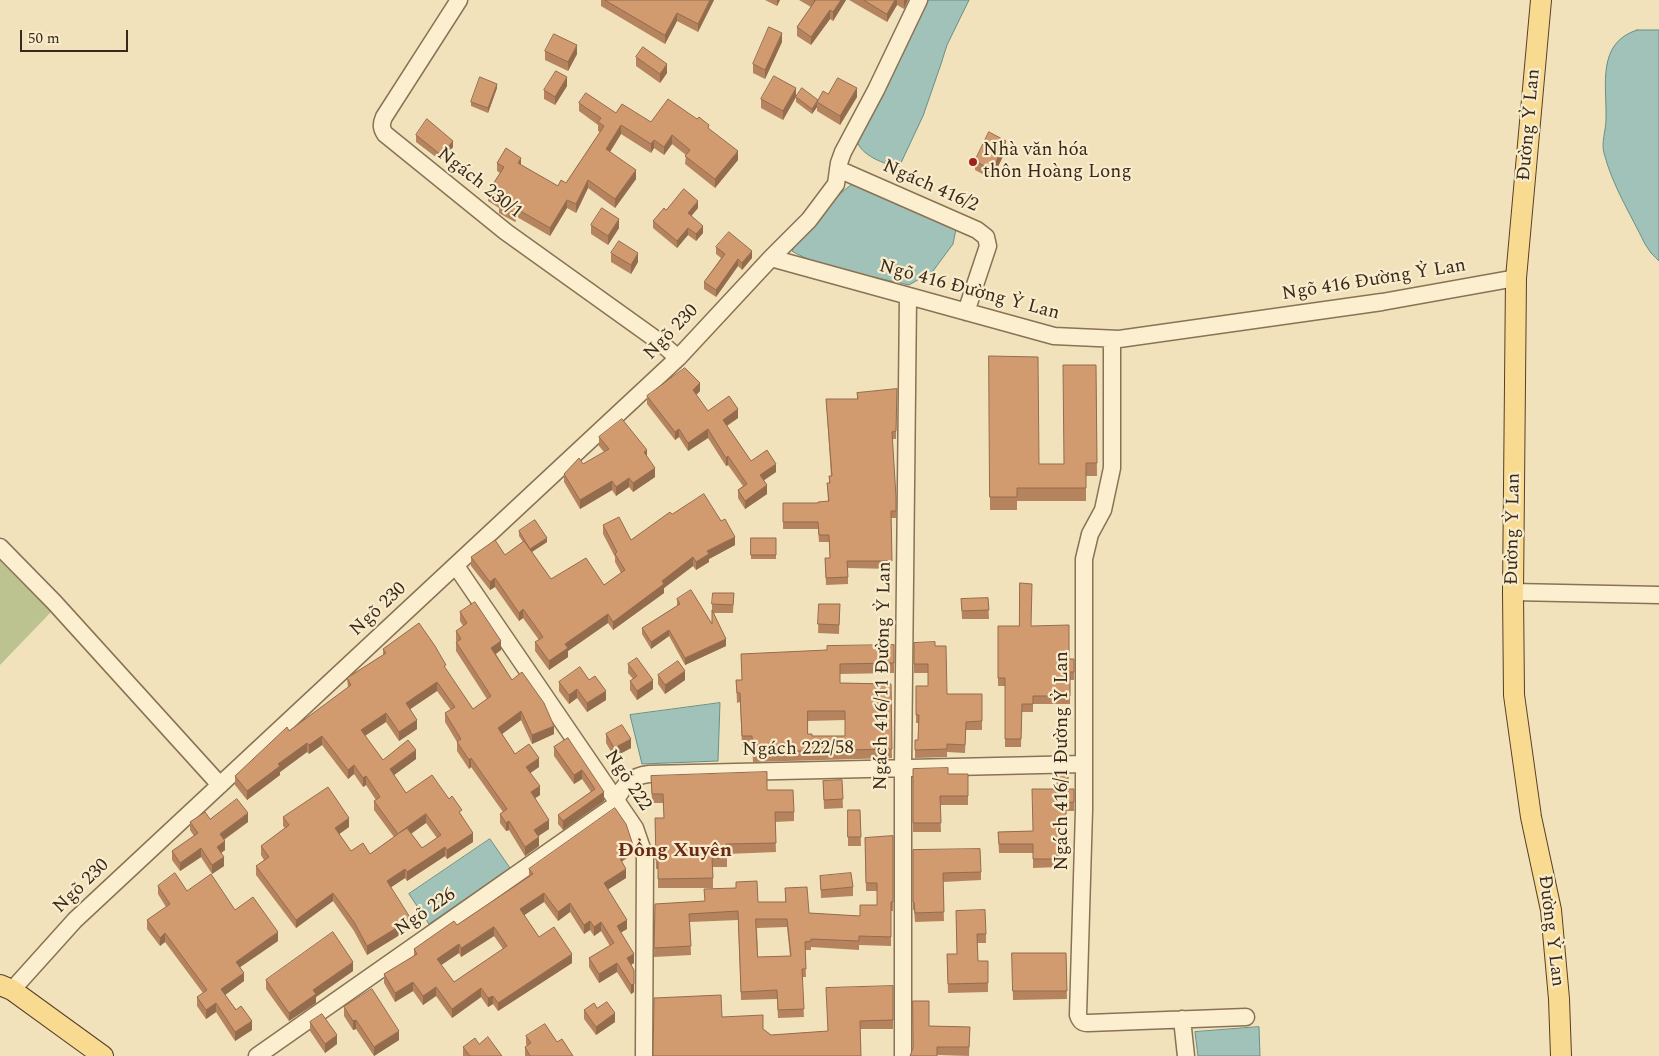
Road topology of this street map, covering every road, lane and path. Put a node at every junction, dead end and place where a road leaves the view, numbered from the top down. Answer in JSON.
{"nodes":[{"id":1,"x":460,"y":0,"type":"edge"},
{"id":2,"x":919,"y":0,"type":"edge"},
{"id":3,"x":1541,"y":0,"type":"edge"},
{"id":4,"x":838,"y":169,"type":"junction"},
{"id":5,"x":771,"y":258,"type":"junction"},
{"id":6,"x":1516,"y":278,"type":"junction"},
{"id":7,"x":908,"y":296,"type":"junction"},
{"id":8,"x":966,"y":312,"type":"junction"},
{"id":9,"x":1112,"y":339,"type":"junction"},
{"id":10,"x":678,"y":358,"type":"junction"},
{"id":11,"x":0,"y":547,"type":"edge"},
{"id":12,"x":456,"y":566,"type":"junction"},
{"id":13,"x":1513,"y":592,"type":"junction"},
{"id":14,"x":1659,"y":595,"type":"edge"},
{"id":15,"x":1084,"y":764,"type":"junction"},
{"id":16,"x":903,"y":768,"type":"junction"},
{"id":17,"x":220,"y":785,"type":"junction"},
{"id":18,"x":617,"y":802,"type":"junction"},
{"id":19,"x":6,"y":988,"type":"edge"},
{"id":20,"x":1246,"y":1017,"type":"dead end"},
{"id":21,"x":1182,"y":1019,"type":"junction"},
{"id":22,"x":103,"y":1056,"type":"edge"},
{"id":23,"x":257,"y":1056,"type":"edge"},
{"id":24,"x":644,"y":1056,"type":"edge"},
{"id":25,"x":904,"y":1056,"type":"edge"},
{"id":26,"x":1186,"y":1056,"type":"edge"},
{"id":27,"x":1561,"y":1056,"type":"edge"}],
"edges":[{"from":1,"to":10,"type":"street","name":"Ngách 230/1"},
{"from":2,"to":4,"type":"street"},
{"from":3,"to":6,"type":"main road","name":"Đường Ỷ Lan"},
{"from":4,"to":5,"type":"street"},
{"from":4,"to":8,"type":"street","name":"Ngách 416/2"},
{"from":5,"to":7,"type":"street","name":"Ngõ 416 Đường Ỷ Lan"},
{"from":5,"to":10,"type":"street","name":"Ngõ 230"},
{"from":6,"to":9,"type":"street","name":"Ngõ 416 Đường Ỷ Lan"},
{"from":6,"to":13,"type":"main road","name":"Đường Ỷ Lan"},
{"from":7,"to":8,"type":"street","name":"Ngõ 416 Đường Ỷ Lan"},
{"from":7,"to":16,"type":"street","name":"Ngách 416/11 Đường Ỷ Lan"},
{"from":8,"to":9,"type":"street","name":"Ngõ 416 Đường Ỷ Lan"},
{"from":9,"to":15,"type":"street","name":"Ngách 416/1 Đường Ỷ Lan"},
{"from":10,"to":12,"type":"street","name":"Ngõ 230"},
{"from":11,"to":17,"type":"street"},
{"from":12,"to":17,"type":"street","name":"Ngõ 230"},
{"from":12,"to":18,"type":"street","name":"Ngõ 222"},
{"from":13,"to":14,"type":"street"},
{"from":13,"to":27,"type":"main road","name":"Đường Ỷ Lan"},
{"from":15,"to":16,"type":"street","name":"Ngách 222/58"},
{"from":15,"to":21,"type":"street","name":"Ngách 416/1 Đường Ỷ Lan"},
{"from":16,"to":18,"type":"street","name":"Ngách 222/58"},
{"from":16,"to":25,"type":"street","name":"Ngách 416/11 Đường Ỷ Lan"},
{"from":17,"to":19,"type":"street","name":"Ngõ 230"},
{"from":18,"to":23,"type":"street","name":"Ngõ 226"},
{"from":18,"to":24,"type":"street","name":"Ngõ 222"},
{"from":19,"to":22,"type":"main road"},
{"from":20,"to":21,"type":"street","name":"Ngách 416/1 Đường Ỷ Lan"},
{"from":21,"to":26,"type":"street"}]}
